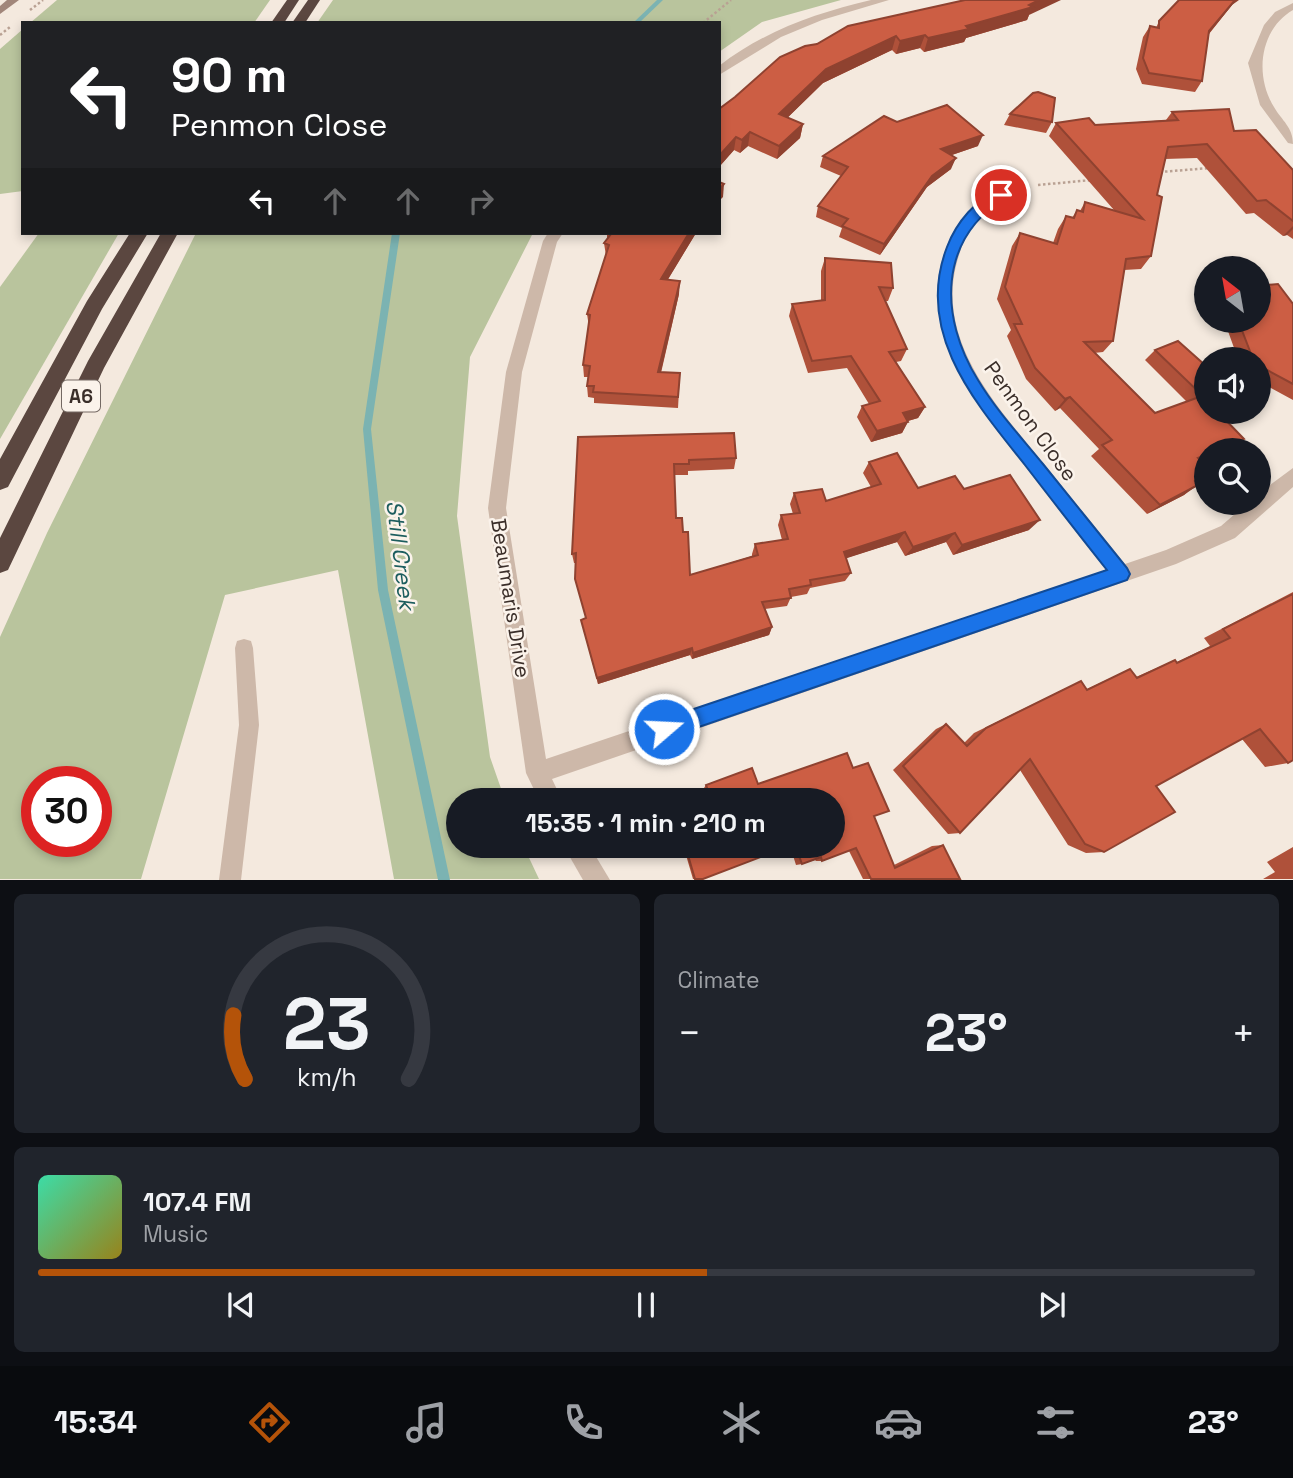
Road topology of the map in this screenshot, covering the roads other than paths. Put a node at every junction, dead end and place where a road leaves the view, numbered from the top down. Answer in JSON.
{"nodes":[{"id":1,"x":14,"y":0,"type":"edge"},
{"id":2,"x":293,"y":0,"type":"edge"},
{"id":3,"x":314,"y":0,"type":"edge"},
{"id":4,"x":884,"y":0,"type":"edge"},
{"id":5,"x":1293,"y":6,"type":"edge"},
{"id":6,"x":0,"y":11,"type":"edge"},
{"id":7,"x":278,"y":21,"type":"edge"},
{"id":8,"x":299,"y":21,"type":"edge"},
{"id":9,"x":721,"y":70,"type":"edge"},
{"id":10,"x":1293,"y":140,"type":"edge"},
{"id":11,"x":1020,"y":183,"type":"road end"},
{"id":12,"x":138,"y":235,"type":"edge"},
{"id":13,"x":168,"y":235,"type":"edge"},
{"id":14,"x":554,"y":235,"type":"edge"},
{"id":15,"x":1293,"y":476,"type":"edge"},
{"id":16,"x":0,"y":480,"type":"edge"},
{"id":17,"x":0,"y":562,"type":"edge"},
{"id":18,"x":1121,"y":574,"type":"junction"},
{"id":19,"x":244,"y":648,"type":"dead end"},
{"id":20,"x":537,"y":773,"type":"junction"},
{"id":21,"x":545,"y":788,"type":"edge"},
{"id":22,"x":584,"y":858,"type":"edge"},
{"id":23,"x":230,"y":880,"type":"edge"},
{"id":24,"x":598,"y":880,"type":"edge"}],
"edges":[{"from":1,"to":6,"type":"street"},
{"from":2,"to":7,"type":"highway"},
{"from":3,"to":8,"type":"highway"},
{"from":4,"to":9,"type":"street"},
{"from":5,"to":10,"type":"street"},
{"from":11,"to":18,"type":"street","name":"Penmon Close"},
{"from":12,"to":16,"type":"highway","number":"A6"},
{"from":13,"to":17,"type":"highway","number":"A6"},
{"from":14,"to":20,"type":"street","name":"Beaumaris Drive"},
{"from":15,"to":18,"type":"street"},
{"from":18,"to":20,"type":"street"},
{"from":19,"to":23,"type":"lane"},
{"from":20,"to":21,"type":"street","name":"Beaumaris Drive"},
{"from":22,"to":24,"type":"street"}]}
